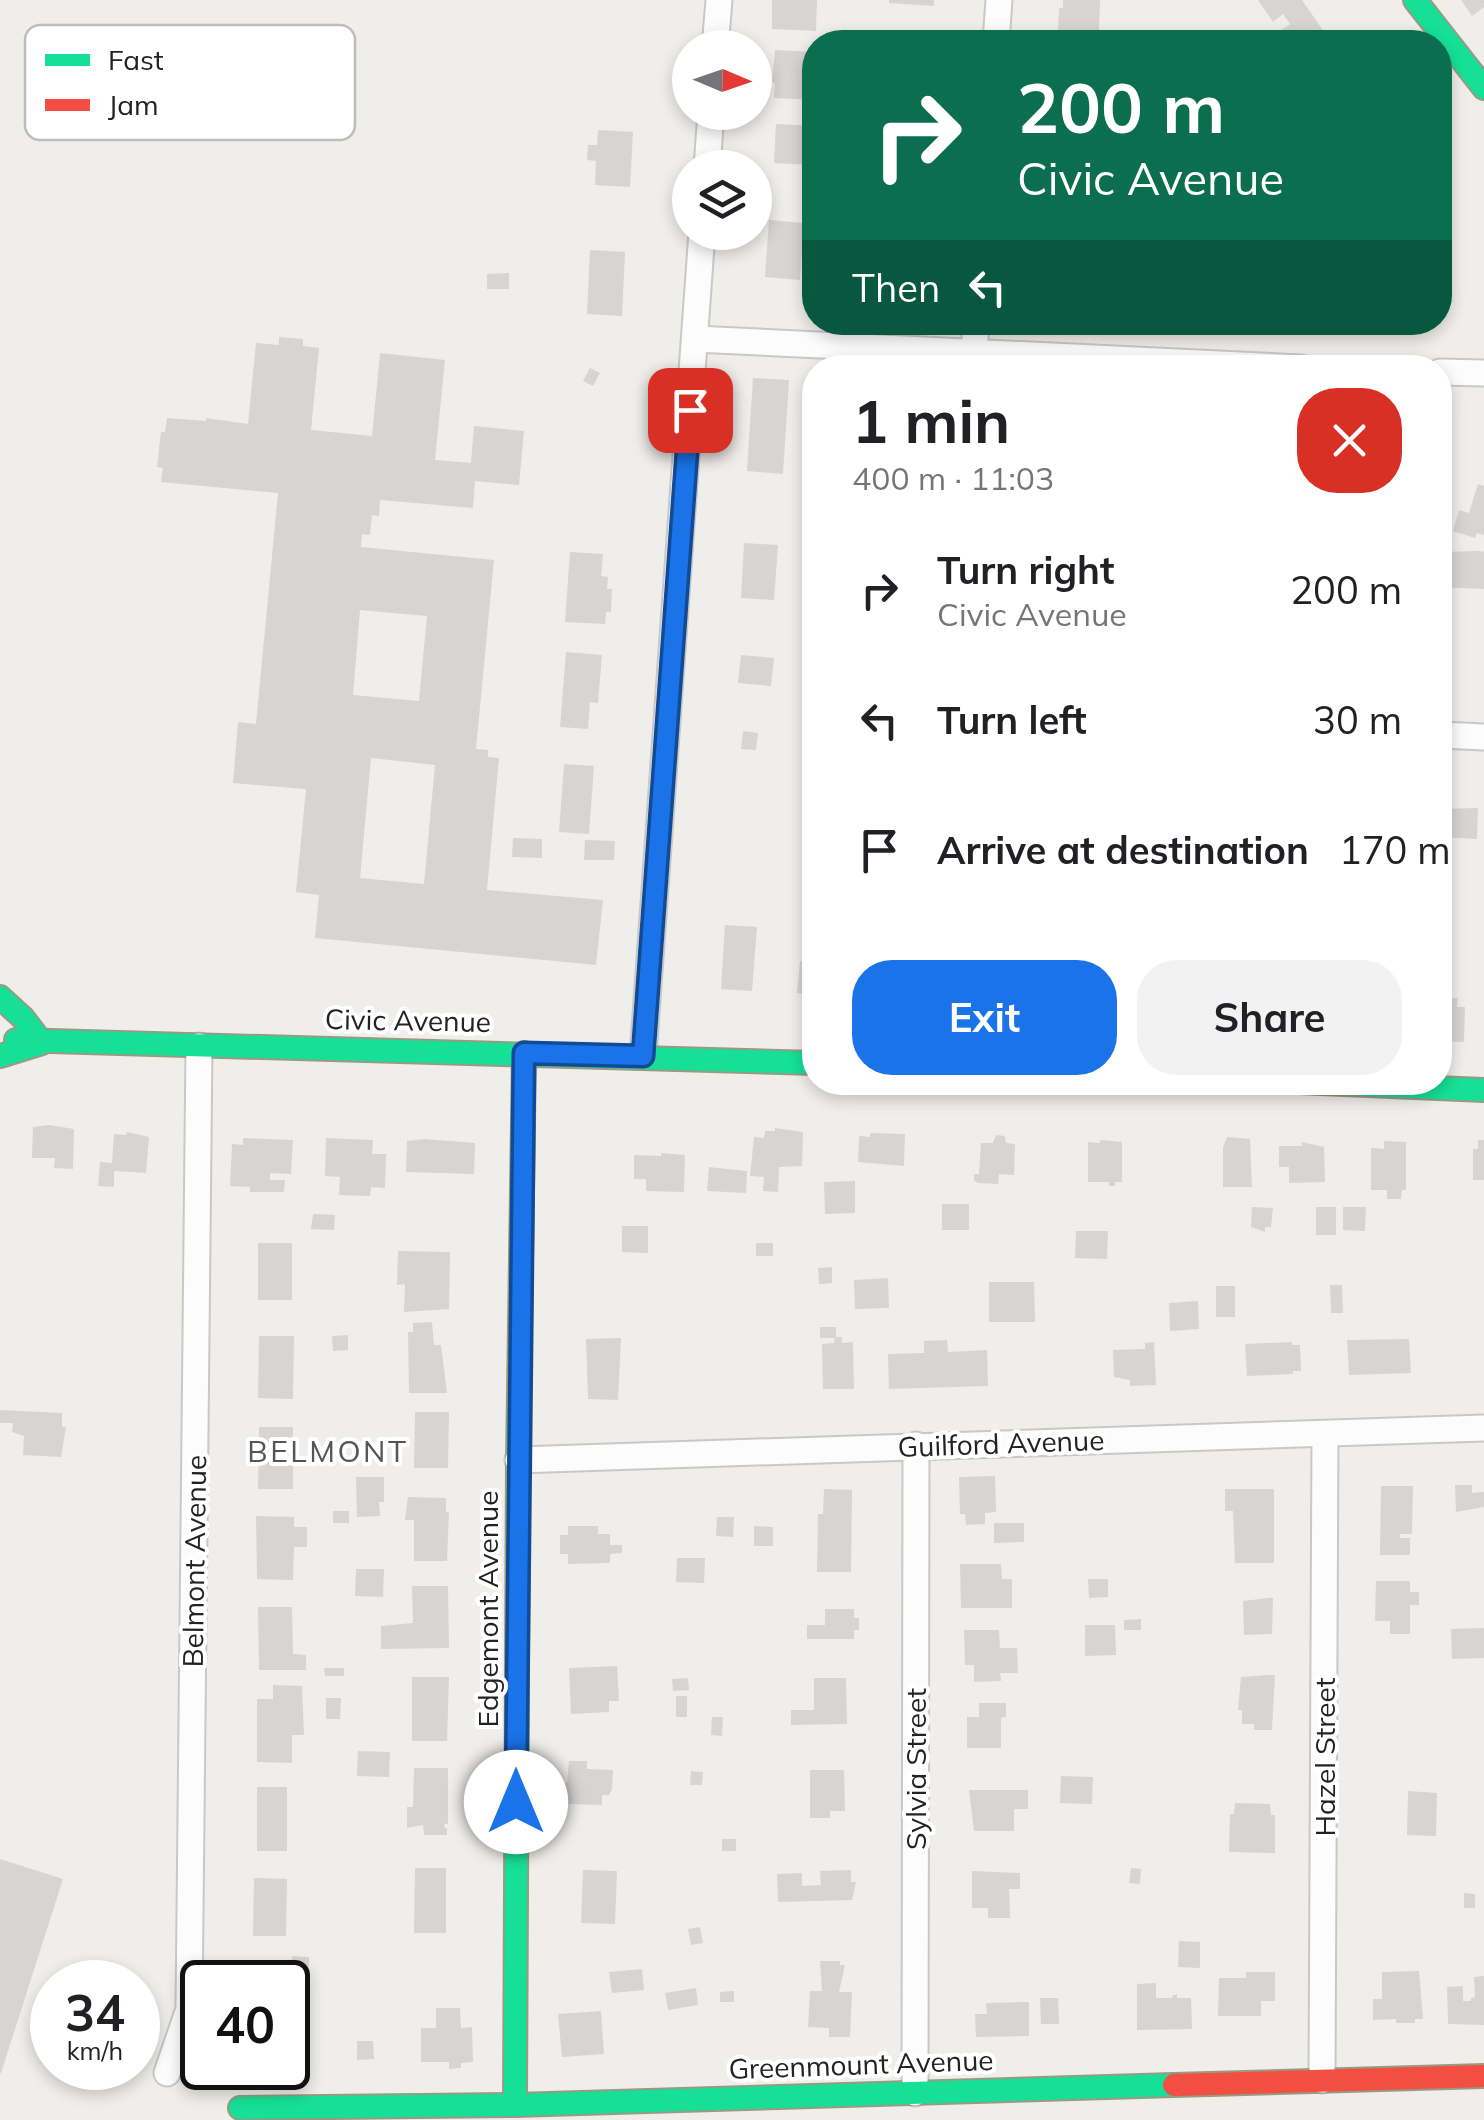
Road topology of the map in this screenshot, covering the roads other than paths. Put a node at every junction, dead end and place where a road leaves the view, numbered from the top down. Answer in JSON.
{"nodes":[{"id":1,"x":719,"y":0,"type":"edge"},
{"id":2,"x":999,"y":0,"type":"edge"},
{"id":3,"x":1416,"y":0,"type":"edge"},
{"id":4,"x":717,"y":30,"type":"edge"},
{"id":5,"x":997,"y":30,"type":"edge"},
{"id":6,"x":1439,"y":30,"type":"edge"},
{"id":7,"x":1452,"y":47,"type":"edge"},
{"id":8,"x":1484,"y":88,"type":"edge"},
{"id":9,"x":701,"y":250,"type":"edge"},
{"id":10,"x":695,"y":339,"type":"junction"},
{"id":11,"x":917,"y":355,"type":"edge"},
{"id":12,"x":1452,"y":372,"type":"edge"},
{"id":13,"x":1484,"y":373,"type":"edge"},
{"id":14,"x":1452,"y":735,"type":"edge"},
{"id":15,"x":1484,"y":736,"type":"edge"},
{"id":16,"x":0,"y":997,"type":"edge"},
{"id":17,"x":0,"y":1038,"type":"edge"},
{"id":18,"x":42,"y":1043,"type":"junction"},
{"id":19,"x":199,"y":1046,"type":"junction"},
{"id":20,"x":524,"y":1053,"type":"junction"},
{"id":21,"x":0,"y":1056,"type":"edge"},
{"id":22,"x":643,"y":1056,"type":"junction"},
{"id":23,"x":802,"y":1062,"type":"edge"},
{"id":24,"x":1452,"y":1089,"type":"edge"},
{"id":25,"x":1484,"y":1090,"type":"edge"},
{"id":26,"x":1484,"y":1428,"type":"edge"},
{"id":27,"x":1325,"y":1434,"type":"junction"},
{"id":28,"x":916,"y":1446,"type":"junction"},
{"id":29,"x":518,"y":1460,"type":"junction"},
{"id":30,"x":168,"y":2074,"type":"dead end"},
{"id":31,"x":1484,"y":2076,"type":"edge"},
{"id":32,"x":1322,"y":2080,"type":"junction"},
{"id":33,"x":915,"y":2093,"type":"junction"},
{"id":34,"x":514,"y":2105,"type":"junction"},
{"id":35,"x":240,"y":2108,"type":"dead end"}],
"edges":[{"from":1,"to":4,"type":"street"},
{"from":2,"to":5,"type":"street"},
{"from":3,"to":6,"type":"street"},
{"from":7,"to":8,"type":"street"},
{"from":9,"to":10,"type":"street"},
{"from":10,"to":11,"type":"street"},
{"from":10,"to":22,"type":"street"},
{"from":12,"to":13,"type":"street"},
{"from":14,"to":15,"type":"street"},
{"from":16,"to":18,"type":"street"},
{"from":17,"to":18,"type":"street","name":"Civic Avenue"},
{"from":18,"to":19,"type":"street","name":"Civic Avenue"},
{"from":18,"to":21,"type":"street"},
{"from":19,"to":20,"type":"street","name":"Civic Avenue"},
{"from":19,"to":30,"type":"street","name":"Belmont Avenue"},
{"from":20,"to":22,"type":"street","name":"Civic Avenue"},
{"from":20,"to":29,"type":"street","name":"Edgemont Avenue"},
{"from":22,"to":23,"type":"street","name":"Civic Avenue"},
{"from":24,"to":25,"type":"street"},
{"from":26,"to":27,"type":"street","name":"Guilford Avenue"},
{"from":27,"to":28,"type":"street","name":"Guilford Avenue"},
{"from":27,"to":32,"type":"street","name":"Hazel Street"},
{"from":28,"to":29,"type":"street","name":"Guilford Avenue"},
{"from":28,"to":33,"type":"street","name":"Sylvia Street"},
{"from":29,"to":34,"type":"street","name":"Edgemont Avenue"},
{"from":31,"to":32,"type":"street","name":"Greenmount Avenue"},
{"from":32,"to":33,"type":"street","name":"Greenmount Avenue"},
{"from":33,"to":34,"type":"street","name":"Greenmount Avenue"},
{"from":34,"to":35,"type":"street","name":"Greenmount Avenue"}]}
